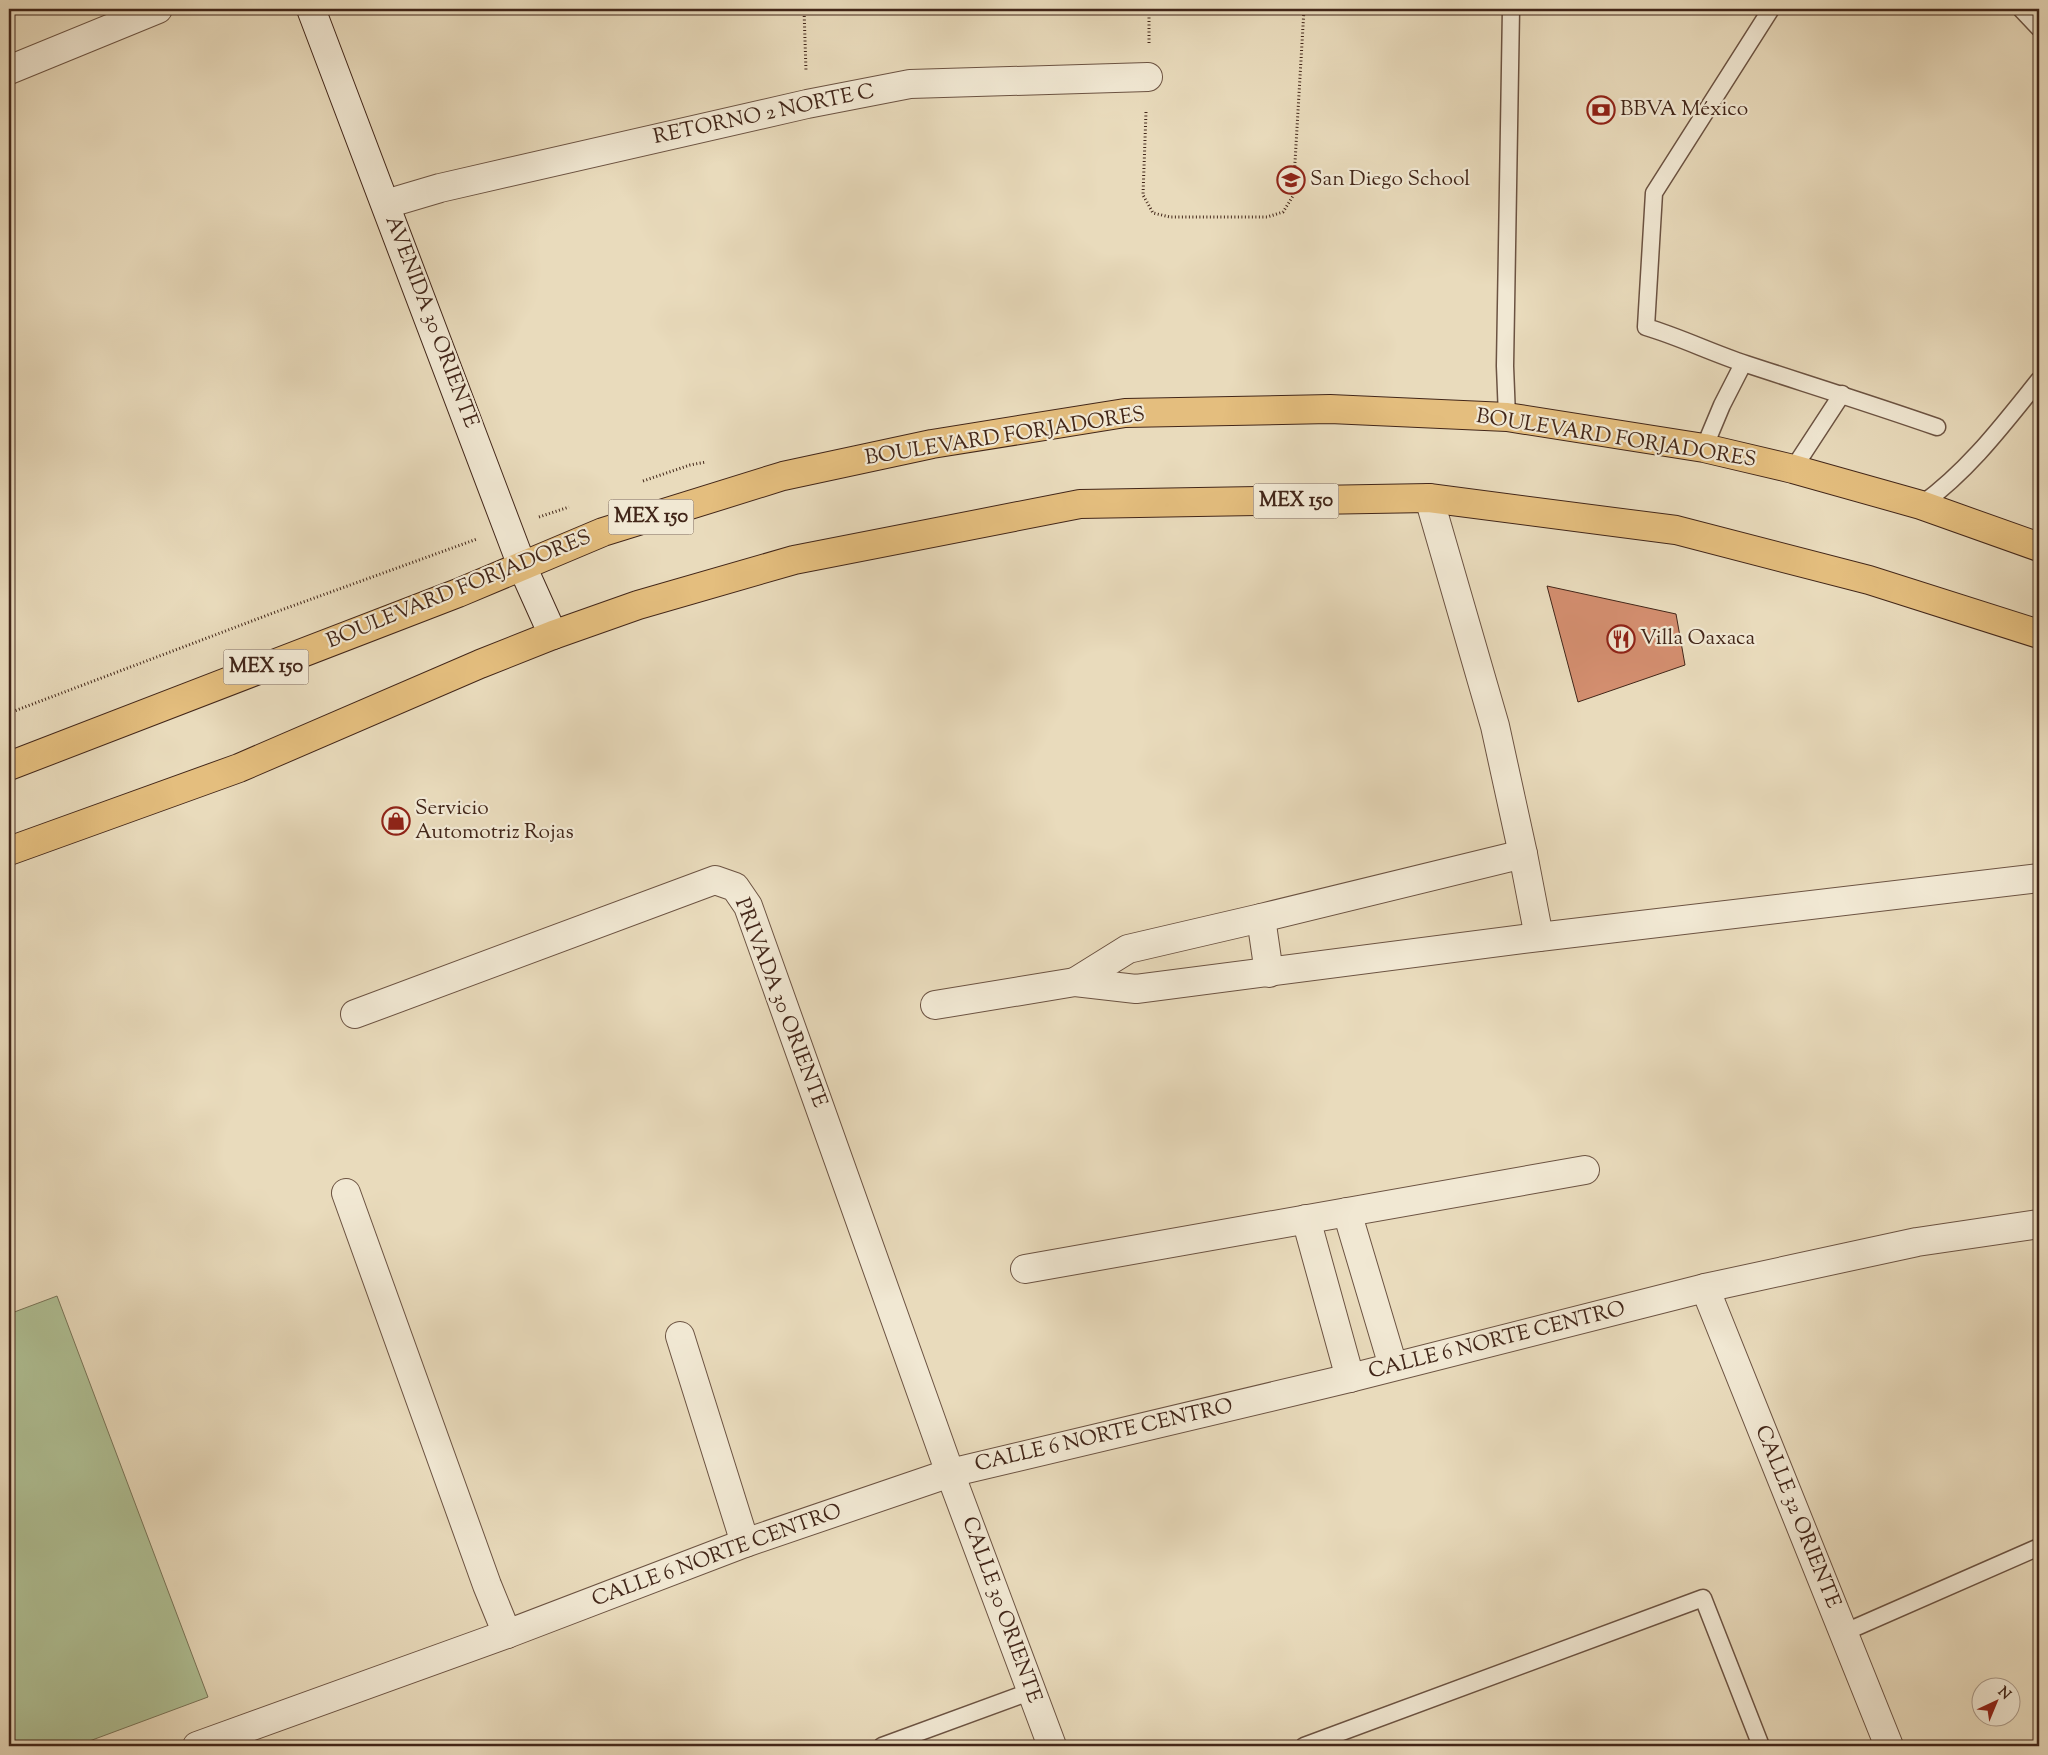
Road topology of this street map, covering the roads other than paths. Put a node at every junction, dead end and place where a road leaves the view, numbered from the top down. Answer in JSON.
{"nodes":[{"id":1,"x":158,"y":9,"type":"edge"},
{"id":2,"x":311,"y":9,"type":"edge"},
{"id":3,"x":1511,"y":9,"type":"edge"},
{"id":4,"x":1771,"y":9,"type":"edge"},
{"id":5,"x":2021,"y":9,"type":"edge"},
{"id":6,"x":2039,"y":28,"type":"edge"},
{"id":7,"x":9,"y":70,"type":"edge"},
{"id":8,"x":1148,"y":77,"type":"dead end"},
{"id":9,"x":386,"y":204,"type":"junction"},
{"id":10,"x":1743,"y":364,"type":"junction"},
{"id":11,"x":2039,"y":380,"type":"edge"},
{"id":12,"x":1842,"y":394,"type":"junction"},
{"id":13,"x":1507,"y":417,"type":"junction"},
{"id":14,"x":1937,"y":427,"type":"dead end"},
{"id":15,"x":1704,"y":448,"type":"junction"},
{"id":16,"x":1793,"y":469,"type":"junction"},
{"id":17,"x":1429,"y":498,"type":"junction"},
{"id":18,"x":1921,"y":505,"type":"junction"},
{"id":19,"x":2039,"y":547,"type":"edge"},
{"id":20,"x":522,"y":566,"type":"junction"},
{"id":21,"x":2039,"y":634,"type":"edge"},
{"id":22,"x":553,"y":635,"type":"junction"},
{"id":23,"x":9,"y":766,"type":"edge"},
{"id":24,"x":9,"y":851,"type":"edge"},
{"id":25,"x":1523,"y":854,"type":"junction"},
{"id":26,"x":2039,"y":878,"type":"edge"},
{"id":27,"x":1261,"y":918,"type":"junction"},
{"id":28,"x":1539,"y":937,"type":"junction"},
{"id":29,"x":1269,"y":973,"type":"junction"},
{"id":30,"x":1075,"y":982,"type":"junction"},
{"id":31,"x":935,"y":1005,"type":"dead end"},
{"id":32,"x":355,"y":1014,"type":"dead end"},
{"id":33,"x":1585,"y":1170,"type":"dead end"},
{"id":34,"x":346,"y":1193,"type":"dead end"},
{"id":35,"x":1347,"y":1212,"type":"junction"},
{"id":36,"x":1306,"y":1219,"type":"junction"},
{"id":37,"x":2039,"y":1224,"type":"edge"},
{"id":38,"x":1025,"y":1269,"type":"dead end"},
{"id":39,"x":1705,"y":1288,"type":"junction"},
{"id":40,"x":680,"y":1336,"type":"dead end"},
{"id":41,"x":1393,"y":1366,"type":"junction"},
{"id":42,"x":1350,"y":1378,"type":"junction"},
{"id":43,"x":950,"y":1473,"type":"junction"},
{"id":44,"x":745,"y":1543,"type":"junction"},
{"id":45,"x":2039,"y":1547,"type":"edge"},
{"id":46,"x":1843,"y":1633,"type":"junction"},
{"id":47,"x":507,"y":1634,"type":"junction"},
{"id":48,"x":1032,"y":1691,"type":"junction"},
{"id":49,"x":197,"y":1746,"type":"edge"},
{"id":50,"x":882,"y":1746,"type":"edge"},
{"id":51,"x":1052,"y":1746,"type":"edge"},
{"id":52,"x":1304,"y":1746,"type":"edge"},
{"id":53,"x":1761,"y":1746,"type":"edge"},
{"id":54,"x":1889,"y":1746,"type":"edge"}],
"edges":[{"from":1,"to":7,"type":"street"},
{"from":2,"to":9,"type":"street","name":"AVENIDA 30 ORIENTE"},
{"from":3,"to":13,"type":"lane"},
{"from":4,"to":10,"type":"lane"},
{"from":5,"to":6,"type":"lane"},
{"from":8,"to":9,"type":"street","name":"RETORNO 2 NORTE C"},
{"from":9,"to":20,"type":"street","name":"AVENIDA 30 ORIENTE"},
{"from":10,"to":12,"type":"lane"},
{"from":10,"to":15,"type":"lane"},
{"from":11,"to":18,"type":"lane"},
{"from":12,"to":14,"type":"lane"},
{"from":12,"to":16,"type":"lane"},
{"from":13,"to":15,"type":"main road","name":"BOULEVARD FORJADORES","number":"MEX 150"},
{"from":13,"to":20,"type":"main road","name":"BOULEVARD FORJADORES","number":"MEX 150"},
{"from":15,"to":16,"type":"main road","name":"BOULEVARD FORJADORES","number":"MEX 150"},
{"from":16,"to":18,"type":"main road","name":"BOULEVARD FORJADORES","number":"MEX 150"},
{"from":17,"to":21,"type":"main road","number":"MEX 150"},
{"from":17,"to":22,"type":"main road","number":"MEX 150"},
{"from":17,"to":25,"type":"street"},
{"from":18,"to":19,"type":"main road","name":"BOULEVARD FORJADORES","number":"MEX 150"},
{"from":20,"to":22,"type":"street","name":"AVENIDA 30 ORIENTE"},
{"from":20,"to":23,"type":"main road","name":"BOULEVARD FORJADORES","number":"MEX 150"},
{"from":22,"to":24,"type":"main road","number":"MEX 150"},
{"from":25,"to":27,"type":"street"},
{"from":25,"to":28,"type":"street"},
{"from":26,"to":28,"type":"street"},
{"from":27,"to":29,"type":"street"},
{"from":27,"to":30,"type":"street"},
{"from":28,"to":29,"type":"street"},
{"from":29,"to":30,"type":"street"},
{"from":30,"to":31,"type":"street"},
{"from":32,"to":43,"type":"street","name":"PRIVADA 30 ORIENTE"},
{"from":33,"to":35,"type":"street"},
{"from":34,"to":47,"type":"street"},
{"from":35,"to":36,"type":"street"},
{"from":35,"to":41,"type":"street"},
{"from":36,"to":38,"type":"street"},
{"from":36,"to":42,"type":"street"},
{"from":37,"to":39,"type":"street","name":"CALLE 6 NORTE CENTRO"},
{"from":39,"to":41,"type":"street","name":"CALLE 6 NORTE CENTRO"},
{"from":39,"to":46,"type":"street","name":"CALLE 32 ORIENTE"},
{"from":40,"to":44,"type":"street"},
{"from":41,"to":42,"type":"street","name":"CALLE 6 NORTE CENTRO"},
{"from":42,"to":43,"type":"street","name":"CALLE 6 NORTE CENTRO"},
{"from":43,"to":44,"type":"street","name":"CALLE 6 NORTE CENTRO"},
{"from":43,"to":48,"type":"street","name":"CALLE 30 ORIENTE"},
{"from":44,"to":47,"type":"street","name":"CALLE 6 NORTE CENTRO"},
{"from":45,"to":46,"type":"lane"},
{"from":46,"to":54,"type":"street","name":"CALLE 32 ORIENTE"},
{"from":47,"to":49,"type":"street","name":"CALLE 6 NORTE CENTRO"},
{"from":48,"to":50,"type":"lane"},
{"from":48,"to":51,"type":"street","name":"CALLE 30 ORIENTE"},
{"from":52,"to":53,"type":"lane"}]}
